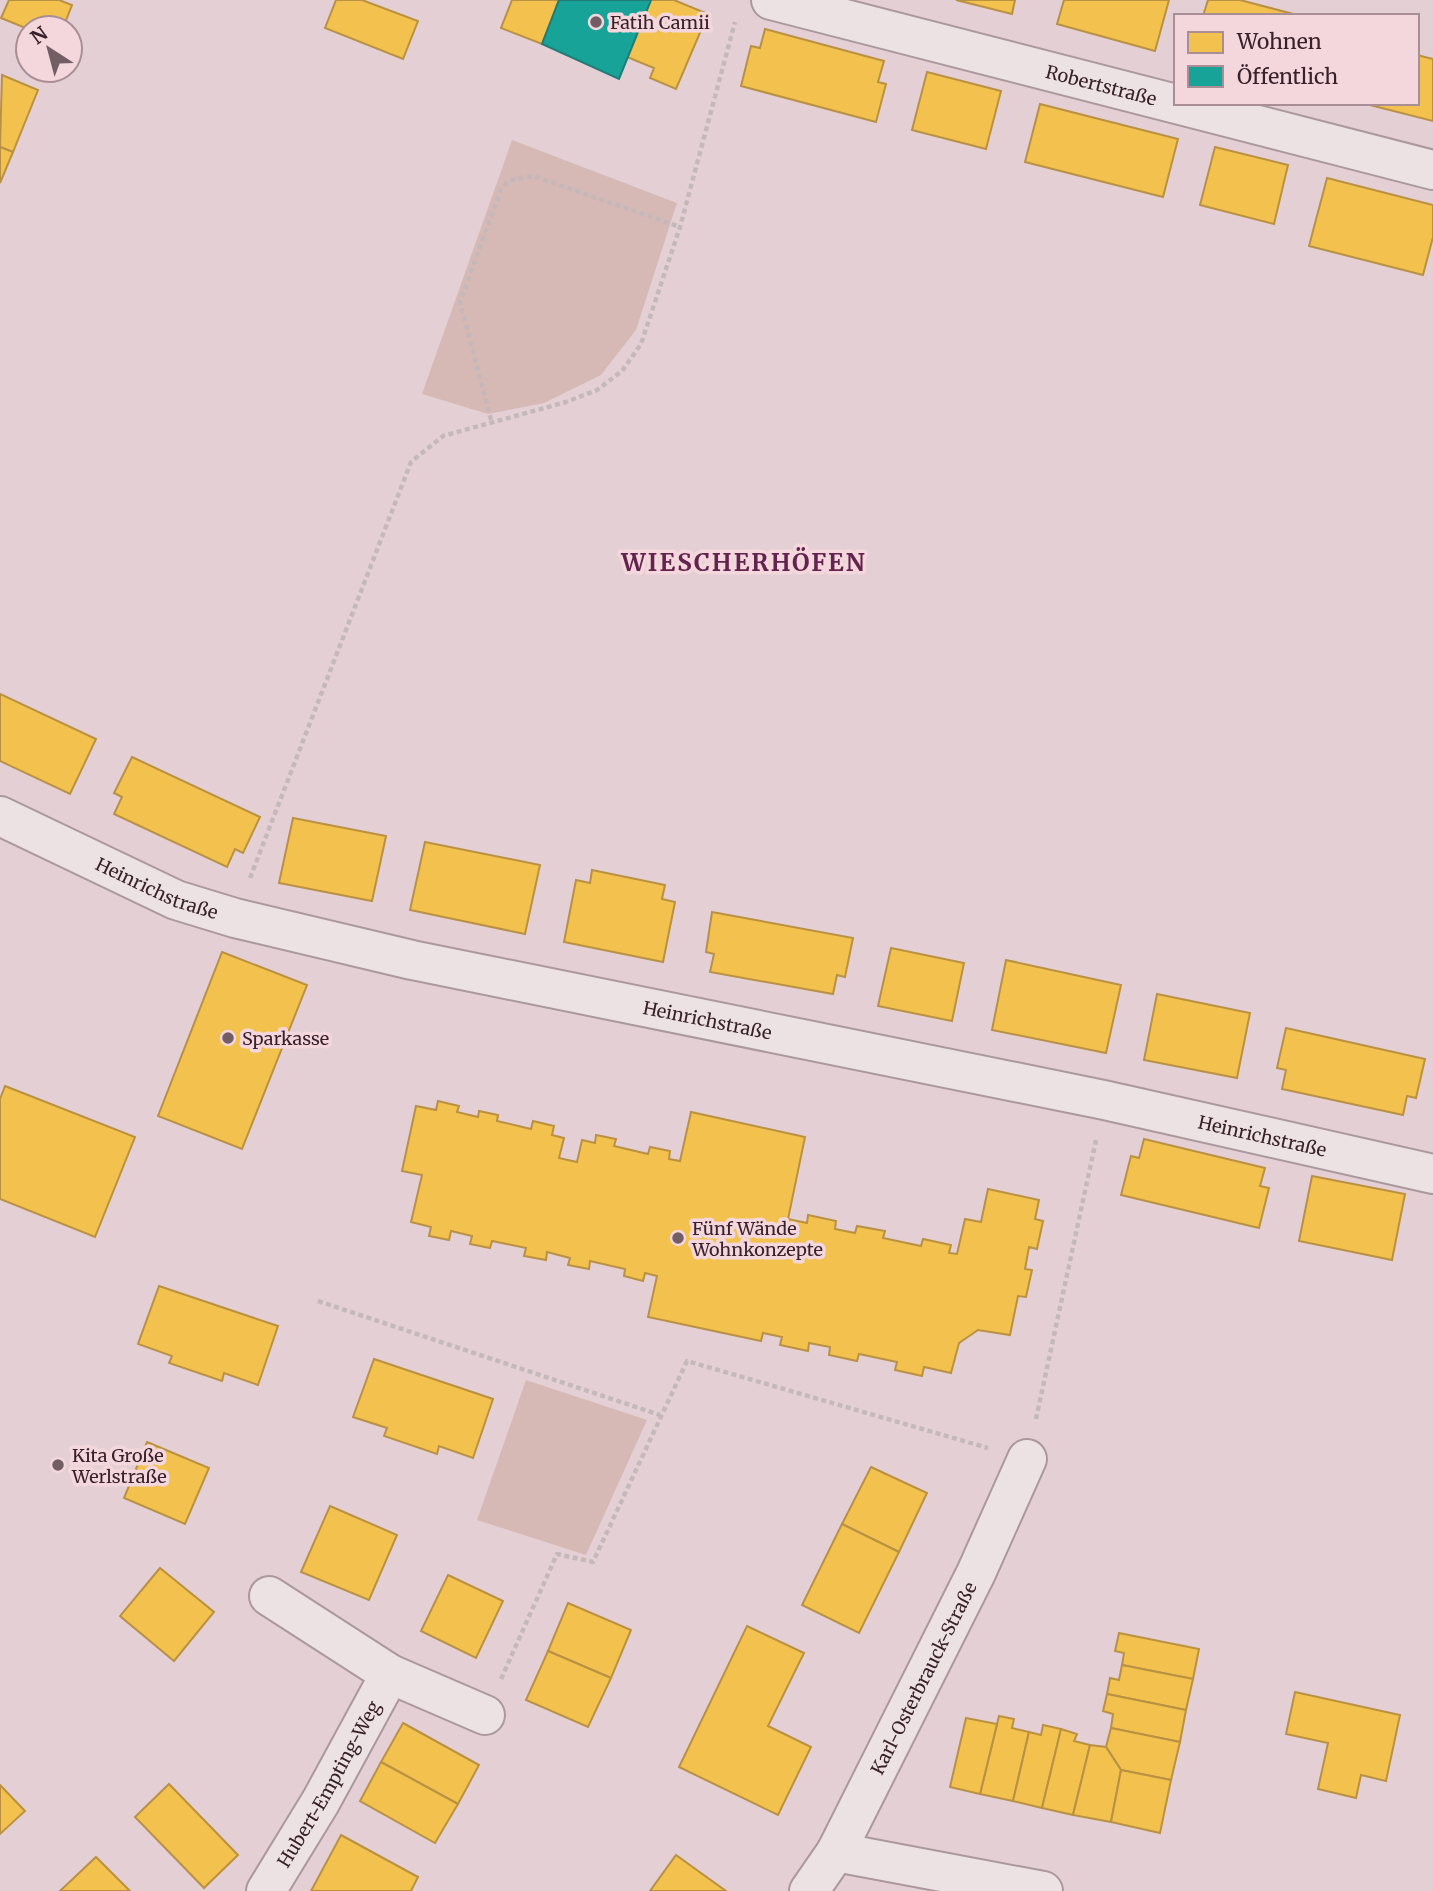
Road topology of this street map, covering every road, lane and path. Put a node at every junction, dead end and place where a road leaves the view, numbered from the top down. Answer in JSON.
{"nodes":[{"id":1,"x":754,"y":7,"type":"edge"},
{"id":2,"x":1433,"y":170,"type":"edge"},
{"id":3,"x":680,"y":227,"type":"junction"},
{"id":4,"x":491,"y":421,"type":"junction"},
{"id":5,"x":0,"y":816,"type":"edge"},
{"id":6,"x":235,"y":918,"type":"junction"},
{"id":7,"x":1104,"y":1100,"type":"junction"},
{"id":8,"x":1433,"y":1174,"type":"edge"},
{"id":9,"x":318,"y":1301,"type":"dead end"},
{"id":10,"x":660,"y":1415,"type":"junction"},
{"id":11,"x":1027,"y":1459,"type":"junction"},
{"id":12,"x":269,"y":1596,"type":"dead end"},
{"id":13,"x":390,"y":1674,"type":"junction"},
{"id":14,"x":485,"y":1715,"type":"joint"},
{"id":15,"x":836,"y":1852,"type":"junction"},
{"id":16,"x":266,"y":1891,"type":"edge"},
{"id":17,"x":809,"y":1891,"type":"edge"},
{"id":18,"x":1043,"y":1891,"type":"edge"}],
"edges":[{"from":1,"to":2,"type":"street","name":"Robertstraße"},
{"from":1,"to":3,"type":"path"},
{"from":3,"to":4,"type":"path"},
{"from":3,"to":4,"type":"path"},
{"from":4,"to":6,"type":"path"},
{"from":5,"to":6,"type":"street","name":"Heinrichstraße"},
{"from":6,"to":7,"type":"street","name":"Heinrichstraße"},
{"from":7,"to":8,"type":"street","name":"Heinrichstraße"},
{"from":7,"to":11,"type":"path"},
{"from":9,"to":10,"type":"path"},
{"from":10,"to":11,"type":"path"},
{"from":10,"to":14,"type":"path"},
{"from":11,"to":15,"type":"street","name":"Karl-Osterbrauck-Straße"},
{"from":12,"to":13,"type":"street"},
{"from":13,"to":14,"type":"street"},
{"from":13,"to":16,"type":"street","name":"Hubert-Empting-Weg"},
{"from":15,"to":17,"type":"street","name":"Karl-Osterbrauck-Straße"},
{"from":15,"to":18,"type":"street"}]}
